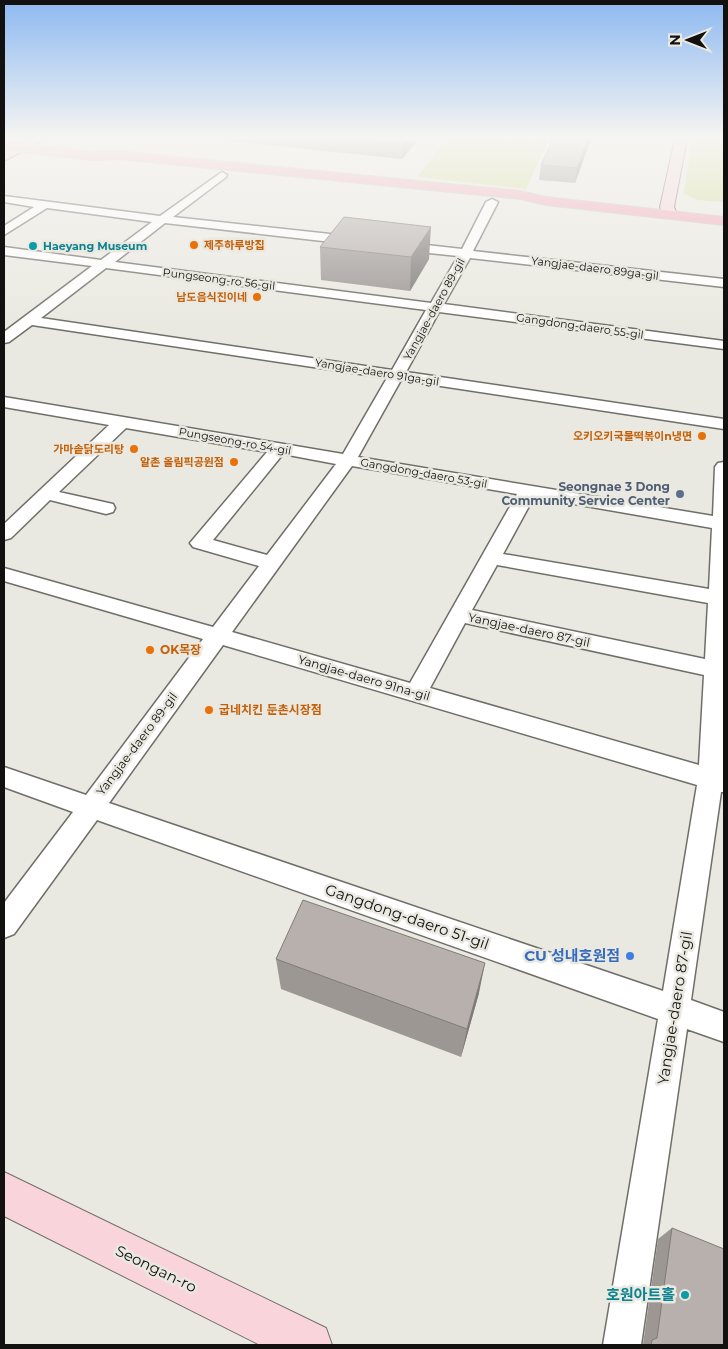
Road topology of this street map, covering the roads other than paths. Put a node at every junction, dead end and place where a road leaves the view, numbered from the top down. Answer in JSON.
{"nodes":[{"id":1,"x":29,"y":202,"type":"edge"},
{"id":2,"x":186,"y":202,"type":"edge"},
{"id":3,"x":492,"y":202,"type":"joint"},
{"id":4,"x":538,"y":202,"type":"edge"},
{"id":5,"x":555,"y":202,"type":"edge"},
{"id":6,"x":668,"y":202,"type":"edge"},
{"id":7,"x":46,"y":204,"type":"junction"},
{"id":8,"x":670,"y":214,"type":"junction"},
{"id":9,"x":162,"y":220,"type":"junction"},
{"id":10,"x":724,"y":221,"type":"edge"},
{"id":11,"x":4,"y":231,"type":"edge"},
{"id":12,"x":368,"y":242,"type":"edge"},
{"id":13,"x":387,"y":244,"type":"edge"},
{"id":14,"x":4,"y":251,"type":"edge"},
{"id":15,"x":466,"y":253,"type":"junction"},
{"id":16,"x":104,"y":264,"type":"junction"},
{"id":17,"x":724,"y":283,"type":"edge"},
{"id":18,"x":435,"y":307,"type":"junction"},
{"id":19,"x":29,"y":320,"type":"junction"},
{"id":20,"x":4,"y":339,"type":"edge"},
{"id":21,"x":724,"y":345,"type":"edge"},
{"id":22,"x":396,"y":375,"type":"junction"},
{"id":23,"x":4,"y":402,"type":"edge"},
{"id":24,"x":122,"y":422,"type":"junction"},
{"id":25,"x":724,"y":424,"type":"edge"},
{"id":26,"x":278,"y":448,"type":"junction"},
{"id":27,"x":348,"y":460,"type":"junction"},
{"id":28,"x":724,"y":467,"type":"edge"},
{"id":29,"x":528,"y":491,"type":"junction"},
{"id":30,"x":46,"y":494,"type":"junction"},
{"id":31,"x":106,"y":508,"type":"dead end"},
{"id":32,"x":723,"y":524,"type":"edge"},
{"id":33,"x":4,"y":534,"type":"edge"},
{"id":34,"x":491,"y":558,"type":"junction"},
{"id":35,"x":272,"y":563,"type":"junction"},
{"id":36,"x":4,"y":574,"type":"edge"},
{"id":37,"x":719,"y":598,"type":"junction"},
{"id":38,"x":460,"y":615,"type":"junction"},
{"id":39,"x":218,"y":635,"type":"junction"},
{"id":40,"x":720,"y":670,"type":"edge"},
{"id":41,"x":416,"y":693,"type":"junction"},
{"id":42,"x":4,"y":777,"type":"edge"},
{"id":43,"x":718,"y":780,"type":"edge"},
{"id":44,"x":90,"y":807,"type":"junction"},
{"id":45,"x":4,"y":925,"type":"edge"},
{"id":46,"x":675,"y":1009,"type":"junction"},
{"id":47,"x":724,"y":1027,"type":"edge"},
{"id":48,"x":4,"y":1193,"type":"edge"},
{"id":49,"x":309,"y":1345,"type":"edge"},
{"id":50,"x":622,"y":1345,"type":"edge"}],
"edges":[{"from":1,"to":7,"type":"street"},
{"from":2,"to":9,"type":"street"},
{"from":3,"to":4,"type":"main road"},
{"from":3,"to":15,"type":"street","name":"Yangjae-daero 89-gil"},
{"from":5,"to":8,"type":"main road"},
{"from":6,"to":8,"type":"street"},
{"from":7,"to":9,"type":"street"},
{"from":7,"to":11,"type":"street"},
{"from":8,"to":10,"type":"main road"},
{"from":9,"to":12,"type":"street"},
{"from":9,"to":16,"type":"street"},
{"from":13,"to":15,"type":"street","name":"Yangjae-daero 89ga-gil"},
{"from":14,"to":16,"type":"street","name":"Pungseong-ro 56-gil"},
{"from":15,"to":17,"type":"street","name":"Yangjae-daero 89ga-gil"},
{"from":15,"to":18,"type":"street","name":"Yangjae-daero 89-gil"},
{"from":16,"to":18,"type":"street","name":"Pungseong-ro 56-gil"},
{"from":16,"to":19,"type":"street"},
{"from":18,"to":21,"type":"street","name":"Gangdong-daero 55-gil"},
{"from":18,"to":22,"type":"street","name":"Yangjae-daero 89-gil"},
{"from":19,"to":20,"type":"street"},
{"from":19,"to":22,"type":"street","name":"Yangjae-daero 91ga-gil"},
{"from":22,"to":25,"type":"street","name":"Yangjae-daero 91ga-gil"},
{"from":22,"to":27,"type":"street","name":"Yangjae-daero 89-gil"},
{"from":23,"to":24,"type":"street","name":"Pungseong-ro 54-gil"},
{"from":24,"to":26,"type":"street","name":"Pungseong-ro 54-gil"},
{"from":24,"to":30,"type":"street"},
{"from":26,"to":27,"type":"street","name":"Pungseong-ro 54-gil"},
{"from":26,"to":35,"type":"street"},
{"from":27,"to":29,"type":"street","name":"Gangdong-daero 53-gil"},
{"from":27,"to":35,"type":"street","name":"Yangjae-daero 89-gil"},
{"from":28,"to":32,"type":"street","name":"Yangjae-daero 87-gil"},
{"from":29,"to":32,"type":"street","name":"Gangdong-daero 53-gil"},
{"from":29,"to":34,"type":"street"},
{"from":30,"to":31,"type":"street"},
{"from":30,"to":33,"type":"street"},
{"from":32,"to":37,"type":"street","name":"Yangjae-daero 87-gil"},
{"from":34,"to":37,"type":"street"},
{"from":34,"to":38,"type":"street"},
{"from":35,"to":39,"type":"street","name":"Yangjae-daero 89-gil"},
{"from":36,"to":39,"type":"street","name":"Yangjae-daero 91na-gil"},
{"from":37,"to":40,"type":"street","name":"Yangjae-daero 87-gil"},
{"from":38,"to":40,"type":"street","name":"Yangjae-daero 87-gil"},
{"from":38,"to":41,"type":"street"},
{"from":39,"to":41,"type":"street","name":"Yangjae-daero 91na-gil"},
{"from":39,"to":44,"type":"street","name":"Yangjae-daero 89-gil"},
{"from":40,"to":43,"type":"street","name":"Yangjae-daero 87-gil"},
{"from":41,"to":43,"type":"street","name":"Yangjae-daero 91na-gil"},
{"from":42,"to":44,"type":"street","name":"Gangdong-daero 51-gil"},
{"from":43,"to":46,"type":"street","name":"Yangjae-daero 87-gil"},
{"from":44,"to":45,"type":"street","name":"Yangjae-daero 89-gil"},
{"from":44,"to":46,"type":"street","name":"Gangdong-daero 51-gil"},
{"from":46,"to":47,"type":"street","name":"Gangdong-daero 51-gil"},
{"from":46,"to":50,"type":"street","name":"Yangjae-daero 87-gil"},
{"from":48,"to":49,"type":"street","name":"Seongan-ro"}]}
